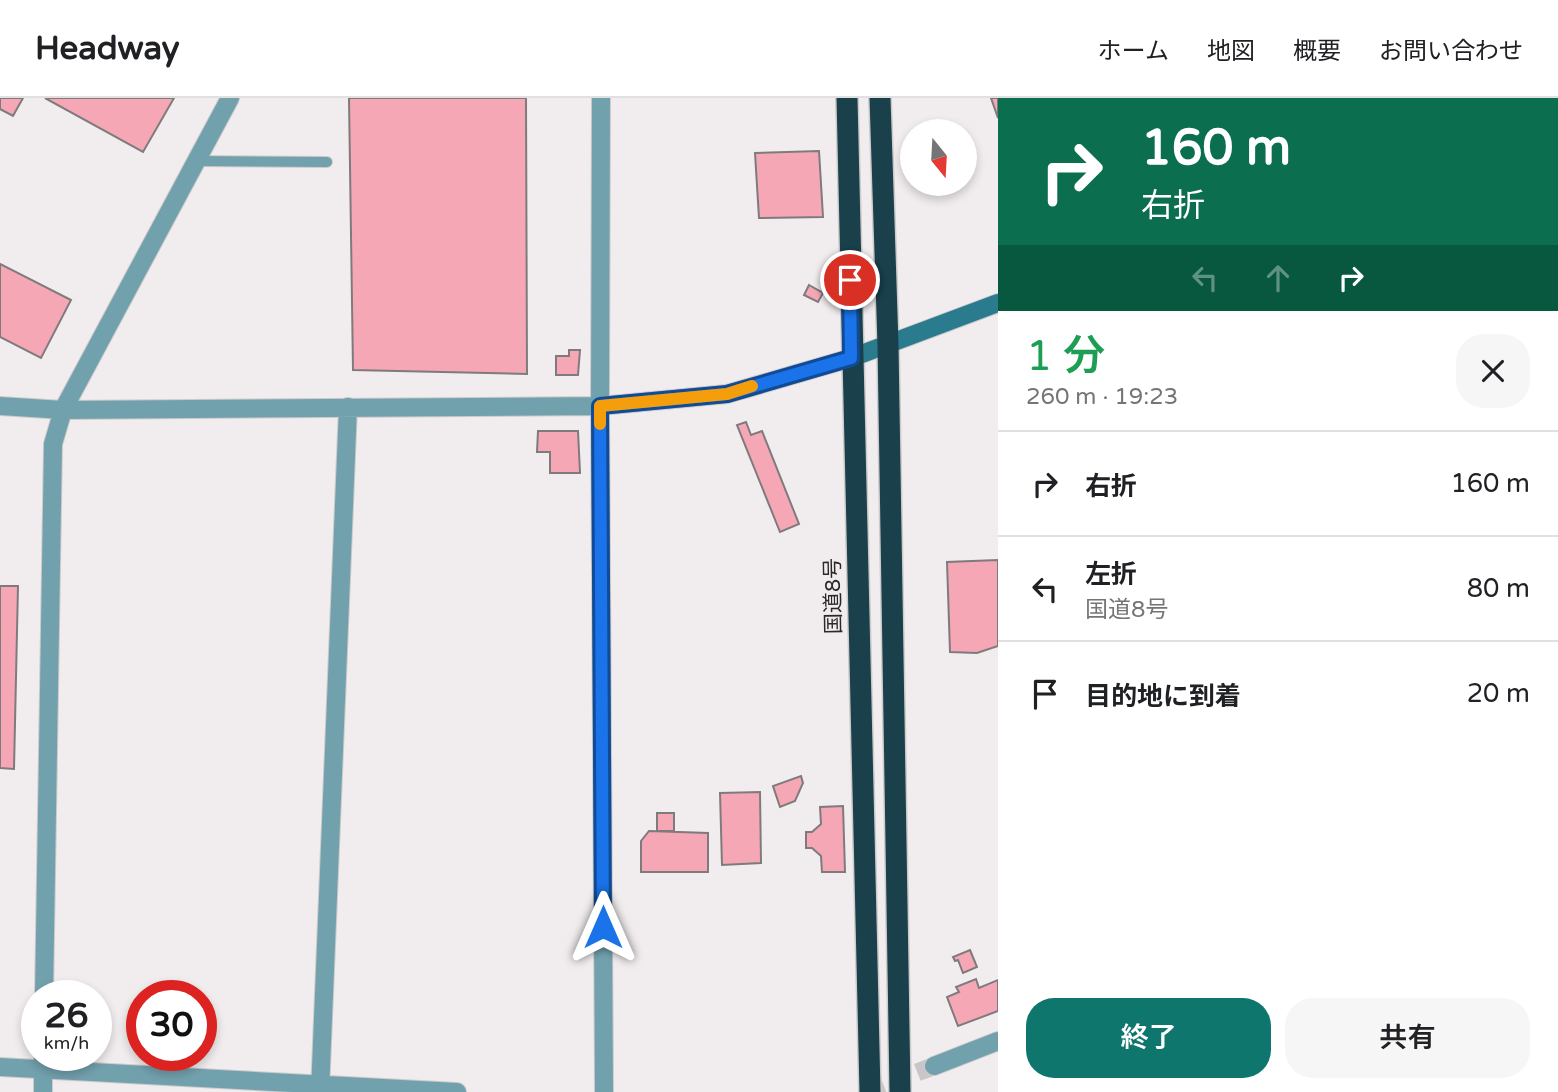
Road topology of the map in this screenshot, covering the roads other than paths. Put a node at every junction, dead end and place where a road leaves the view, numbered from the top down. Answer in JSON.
{"nodes":[{"id":1,"x":230,"y":98,"type":"edge"},
{"id":2,"x":601,"y":98,"type":"edge"},
{"id":3,"x":847,"y":98,"type":"edge"},
{"id":4,"x":880,"y":98,"type":"edge"},
{"id":5,"x":196,"y":161,"type":"junction"},
{"id":6,"x":327,"y":162,"type":"dead end"},
{"id":7,"x":998,"y":303,"type":"edge"},
{"id":8,"x":888,"y":345,"type":"junction"},
{"id":9,"x":851,"y":358,"type":"junction"},
{"id":10,"x":0,"y":406,"type":"edge"},
{"id":11,"x":600,"y":406,"type":"junction"},
{"id":12,"x":348,"y":407,"type":"junction"},
{"id":13,"x":63,"y":410,"type":"junction"},
{"id":14,"x":44,"y":980,"type":"edge"},
{"id":15,"x":998,"y":1041,"type":"edge"},
{"id":16,"x":21,"y":1065,"type":"edge"},
{"id":17,"x":934,"y":1066,"type":"tunnel mouth"},
{"id":18,"x":0,"y":1067,"type":"edge"},
{"id":19,"x":112,"y":1069,"type":"edge"},
{"id":20,"x":43,"y":1071,"type":"edge"},
{"id":21,"x":320,"y":1088,"type":"edge"},
{"id":22,"x":43,"y":1092,"type":"edge"},
{"id":23,"x":457,"y":1092,"type":"edge"},
{"id":24,"x":604,"y":1092,"type":"edge"},
{"id":25,"x":870,"y":1092,"type":"edge"},
{"id":26,"x":900,"y":1092,"type":"edge"}],
"edges":[{"from":1,"to":5,"type":"street"},
{"from":2,"to":11,"type":"street"},
{"from":3,"to":9,"type":"highway","name":"国道8号"},
{"from":4,"to":8,"type":"highway"},
{"from":5,"to":6,"type":"lane"},
{"from":5,"to":13,"type":"street"},
{"from":7,"to":8,"type":"street"},
{"from":8,"to":9,"type":"street"},
{"from":8,"to":26,"type":"highway"},
{"from":9,"to":11,"type":"street"},
{"from":9,"to":25,"type":"highway","name":"国道8号"},
{"from":10,"to":13,"type":"street"},
{"from":11,"to":12,"type":"street"},
{"from":11,"to":24,"type":"street"},
{"from":12,"to":13,"type":"street"},
{"from":12,"to":21,"type":"street"},
{"from":13,"to":14,"type":"street"},
{"from":15,"to":17,"type":"street"},
{"from":16,"to":18,"type":"street"},
{"from":19,"to":21,"type":"street"},
{"from":20,"to":22,"type":"street"},
{"from":21,"to":23,"type":"street"}]}
